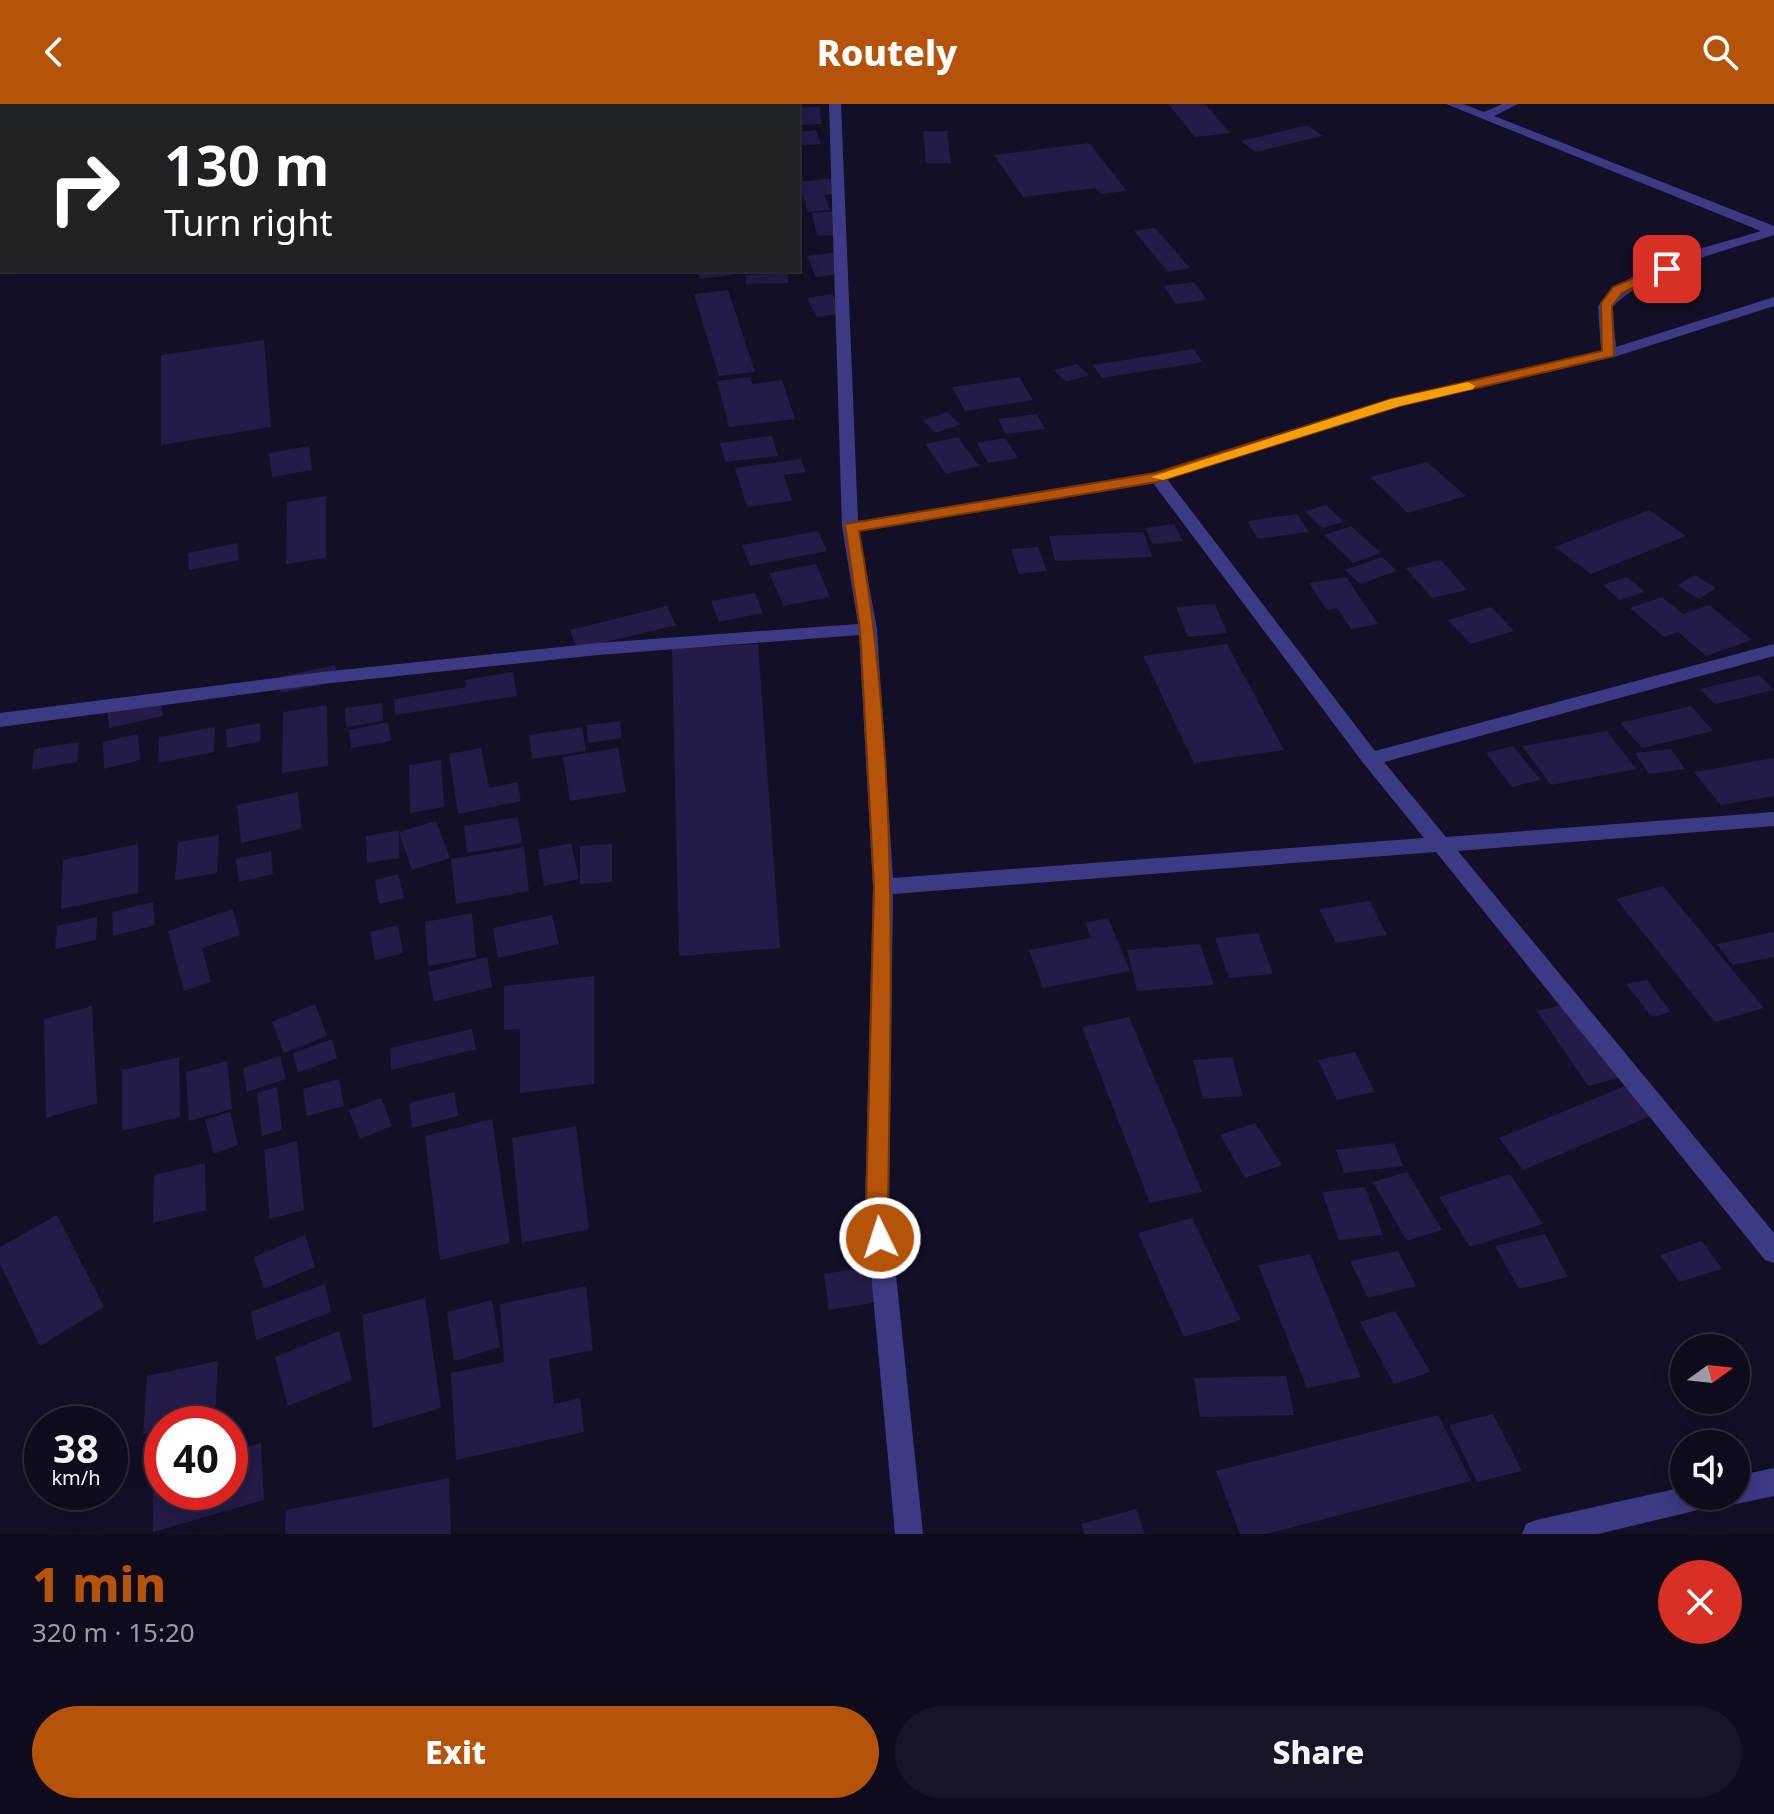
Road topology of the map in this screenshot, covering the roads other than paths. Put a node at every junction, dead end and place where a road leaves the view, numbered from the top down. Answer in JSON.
{"nodes":[{"id":1,"x":835,"y":104,"type":"edge"},
{"id":2,"x":1452,"y":104,"type":"edge"},
{"id":3,"x":1512,"y":104,"type":"edge"},
{"id":4,"x":1483,"y":117,"type":"junction"},
{"id":5,"x":1774,"y":231,"type":"edge"},
{"id":6,"x":1774,"y":301,"type":"edge"},
{"id":7,"x":1609,"y":354,"type":"junction"},
{"id":8,"x":1157,"y":477,"type":"junction"},
{"id":9,"x":850,"y":527,"type":"junction"},
{"id":10,"x":868,"y":629,"type":"junction"},
{"id":11,"x":1774,"y":650,"type":"edge"},
{"id":12,"x":0,"y":720,"type":"edge"},
{"id":13,"x":1371,"y":759,"type":"junction"},
{"id":14,"x":1774,"y":819,"type":"edge"},
{"id":15,"x":1443,"y":844,"type":"junction"},
{"id":16,"x":883,"y":887,"type":"junction"},
{"id":17,"x":1774,"y":1252,"type":"edge"},
{"id":18,"x":1774,"y":1482,"type":"edge"},
{"id":19,"x":1750,"y":1487,"type":"edge"},
{"id":20,"x":1670,"y":1504,"type":"edge"},
{"id":21,"x":909,"y":1534,"type":"edge"},
{"id":22,"x":1536,"y":1534,"type":"edge"}],
"edges":[{"from":1,"to":9,"type":"street"},
{"from":2,"to":4,"type":"street"},
{"from":3,"to":4,"type":"street"},
{"from":4,"to":5,"type":"street"},
{"from":5,"to":7,"type":"street"},
{"from":6,"to":7,"type":"street"},
{"from":7,"to":8,"type":"street"},
{"from":8,"to":9,"type":"street"},
{"from":8,"to":13,"type":"street"},
{"from":9,"to":10,"type":"street"},
{"from":10,"to":12,"type":"street"},
{"from":10,"to":16,"type":"street"},
{"from":11,"to":13,"type":"street"},
{"from":13,"to":15,"type":"street"},
{"from":14,"to":15,"type":"street"},
{"from":15,"to":16,"type":"street"},
{"from":15,"to":17,"type":"street"},
{"from":16,"to":21,"type":"street"},
{"from":18,"to":19,"type":"street"},
{"from":20,"to":22,"type":"street"}]}
